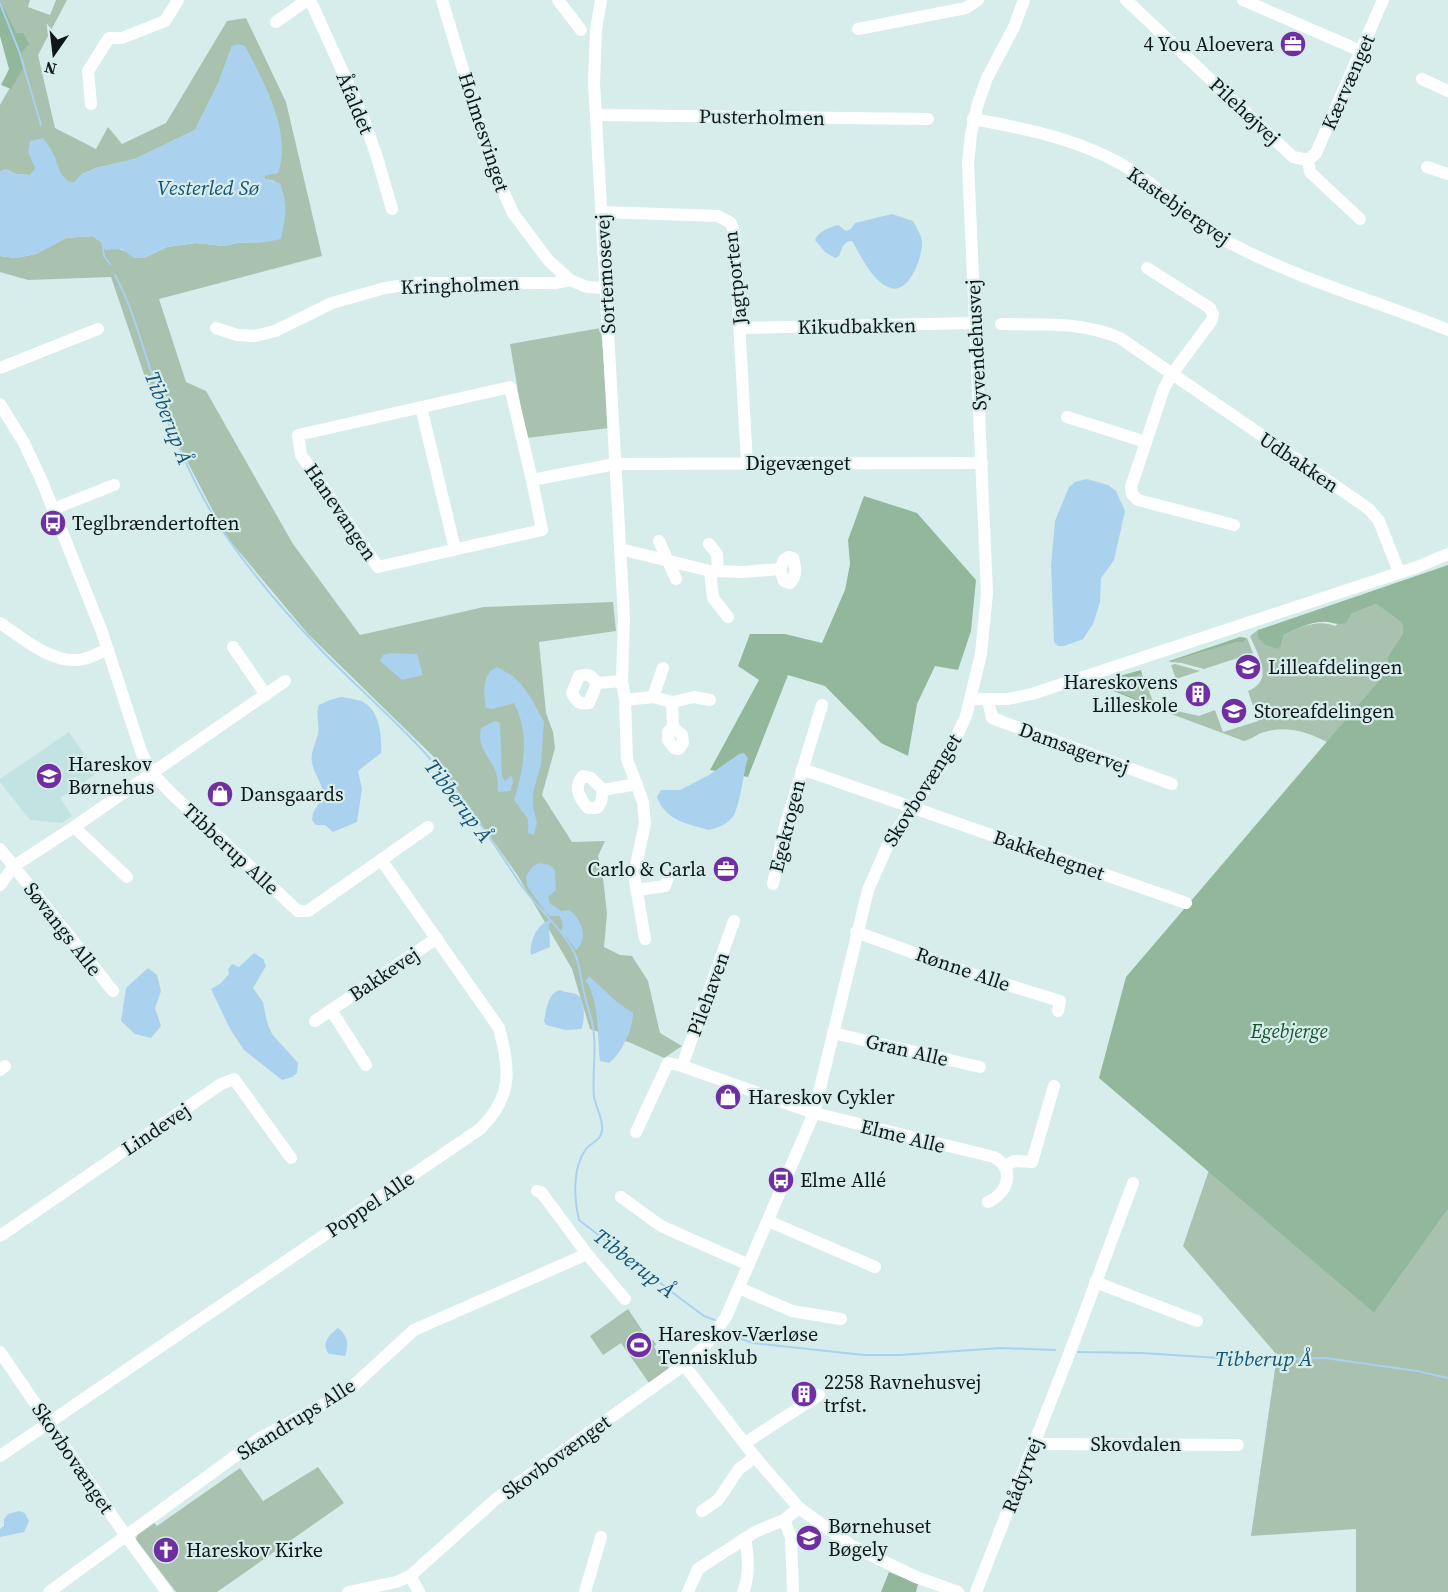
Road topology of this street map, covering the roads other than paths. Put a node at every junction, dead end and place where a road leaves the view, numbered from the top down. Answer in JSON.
{"nodes":[{"id":1,"x":178,"y":0,"type":"edge"},
{"id":2,"x":308,"y":0,"type":"edge"},
{"id":3,"x":442,"y":0,"type":"edge"},
{"id":4,"x":558,"y":0,"type":"edge"},
{"id":5,"x":601,"y":0,"type":"edge"},
{"id":6,"x":978,"y":0,"type":"edge"},
{"id":7,"x":1024,"y":0,"type":"edge"},
{"id":8,"x":1126,"y":0,"type":"edge"},
{"id":9,"x":1243,"y":0,"type":"edge"},
{"id":10,"x":1383,"y":0,"type":"edge"},
{"id":11,"x":276,"y":22,"type":"dead end"},
{"id":12,"x":858,"y":29,"type":"dead end"},
{"id":13,"x":581,"y":30,"type":"dead end"},
{"id":14,"x":1361,"y":51,"type":"junction"},
{"id":15,"x":1422,"y":80,"type":"dead end"},
{"id":16,"x":1448,"y":91,"type":"edge"},
{"id":17,"x":91,"y":104,"type":"dead end"},
{"id":18,"x":597,"y":115,"type":"junction"},
{"id":19,"x":928,"y":119,"type":"dead end"},
{"id":20,"x":973,"y":119,"type":"junction"},
{"id":21,"x":1308,"y":160,"type":"junction"},
{"id":22,"x":1428,"y":167,"type":"dead end"},
{"id":23,"x":1448,"y":174,"type":"edge"},
{"id":24,"x":392,"y":209,"type":"dead end"},
{"id":25,"x":602,"y":212,"type":"junction"},
{"id":26,"x":1360,"y":219,"type":"dead end"},
{"id":27,"x":1147,"y":268,"type":"dead end"},
{"id":28,"x":570,"y":280,"type":"junction"},
{"id":29,"x":606,"y":288,"type":"junction"},
{"id":30,"x":975,"y":323,"type":"junction"},
{"id":31,"x":1001,"y":324,"type":"dead end"},
{"id":32,"x":216,"y":327,"type":"dead end"},
{"id":33,"x":740,"y":328,"type":"junction"},
{"id":34,"x":98,"y":329,"type":"dead end"},
{"id":35,"x":1448,"y":330,"type":"edge"},
{"id":36,"x":0,"y":368,"type":"edge"},
{"id":37,"x":1172,"y":374,"type":"junction"},
{"id":38,"x":0,"y":405,"type":"edge"},
{"id":39,"x":421,"y":407,"type":"junction"},
{"id":40,"x":1067,"y":417,"type":"dead end"},
{"id":41,"x":1146,"y":442,"type":"junction"},
{"id":42,"x":982,"y":463,"type":"junction"},
{"id":43,"x":615,"y":464,"type":"junction"},
{"id":44,"x":747,"y":464,"type":"junction"},
{"id":45,"x":532,"y":480,"type":"junction"},
{"id":46,"x":114,"y":485,"type":"dead end"},
{"id":47,"x":53,"y":509,"type":"junction"},
{"id":48,"x":1234,"y":525,"type":"dead end"},
{"id":49,"x":659,"y":541,"type":"dead end"},
{"id":50,"x":709,"y":544,"type":"dead end"},
{"id":51,"x":455,"y":549,"type":"junction"},
{"id":52,"x":620,"y":549,"type":"junction"},
{"id":53,"x":1448,"y":554,"type":"edge"},
{"id":54,"x":667,"y":559,"type":"junction"},
{"id":55,"x":780,"y":569,"type":"dead end"},
{"id":56,"x":714,"y":571,"type":"junction"},
{"id":57,"x":1399,"y":572,"type":"junction"},
{"id":58,"x":676,"y":579,"type":"dead end"},
{"id":59,"x":728,"y":617,"type":"dead end"},
{"id":60,"x":0,"y":624,"type":"edge"},
{"id":61,"x":233,"y":647,"type":"dead end"},
{"id":62,"x":108,"y":649,"type":"junction"},
{"id":63,"x":663,"y":668,"type":"dead end"},
{"id":64,"x":285,"y":681,"type":"dead end"},
{"id":65,"x":622,"y":681,"type":"junction"},
{"id":66,"x":597,"y":683,"type":"dead end"},
{"id":67,"x":266,"y":695,"type":"junction"},
{"id":68,"x":653,"y":697,"type":"junction"},
{"id":69,"x":971,"y":699,"type":"junction"},
{"id":70,"x":625,"y":700,"type":"junction"},
{"id":71,"x":710,"y":700,"type":"dead end"},
{"id":72,"x":988,"y":700,"type":"junction"},
{"id":73,"x":672,"y":702,"type":"junction"},
{"id":74,"x":822,"y":705,"type":"dead end"},
{"id":75,"x":673,"y":727,"type":"dead end"},
{"id":76,"x":802,"y":769,"type":"junction"},
{"id":77,"x":152,"y":773,"type":"junction"},
{"id":78,"x":637,"y":784,"type":"junction"},
{"id":79,"x":1172,"y":784,"type":"dead end"},
{"id":80,"x":603,"y":790,"type":"dead end"},
{"id":81,"x":912,"y":808,"type":"junction"},
{"id":82,"x":74,"y":827,"type":"junction"},
{"id":83,"x":428,"y":827,"type":"dead end"},
{"id":84,"x":0,"y":849,"type":"edge"},
{"id":85,"x":382,"y":861,"type":"junction"},
{"id":86,"x":14,"y":866,"type":"junction"},
{"id":87,"x":127,"y":877,"type":"dead end"},
{"id":88,"x":668,"y":877,"type":"dead end"},
{"id":89,"x":773,"y":884,"type":"dead end"},
{"id":90,"x":0,"y":885,"type":"edge"},
{"id":91,"x":637,"y":890,"type":"junction"},
{"id":92,"x":1186,"y":903,"type":"dead end"},
{"id":93,"x":734,"y":921,"type":"dead end"},
{"id":94,"x":856,"y":932,"type":"junction"},
{"id":95,"x":437,"y":938,"type":"junction"},
{"id":96,"x":645,"y":939,"type":"dead end"},
{"id":97,"x":112,"y":991,"type":"dead end"},
{"id":98,"x":332,"y":1010,"type":"junction"},
{"id":99,"x":1058,"y":1011,"type":"dead end"},
{"id":100,"x":315,"y":1021,"type":"dead end"},
{"id":101,"x":834,"y":1033,"type":"junction"},
{"id":102,"x":366,"y":1065,"type":"dead end"},
{"id":103,"x":682,"y":1066,"type":"junction"},
{"id":104,"x":980,"y":1067,"type":"dead end"},
{"id":105,"x":1054,"y":1086,"type":"dead end"},
{"id":106,"x":814,"y":1113,"type":"junction"},
{"id":107,"x":636,"y":1132,"type":"dead end"},
{"id":108,"x":291,"y":1158,"type":"dead end"},
{"id":109,"x":1005,"y":1166,"type":"junction"},
{"id":110,"x":1133,"y":1183,"type":"dead end"},
{"id":111,"x":537,"y":1191,"type":"dead end"},
{"id":112,"x":621,"y":1197,"type":"dead end"},
{"id":113,"x":988,"y":1202,"type":"dead end"},
{"id":114,"x":768,"y":1221,"type":"junction"},
{"id":115,"x":0,"y":1236,"type":"edge"},
{"id":116,"x":588,"y":1254,"type":"junction"},
{"id":117,"x":749,"y":1265,"type":"junction"},
{"id":118,"x":875,"y":1267,"type":"dead end"},
{"id":119,"x":1095,"y":1282,"type":"junction"},
{"id":120,"x":739,"y":1288,"type":"junction"},
{"id":121,"x":625,"y":1299,"type":"dead end"},
{"id":122,"x":841,"y":1319,"type":"dead end"},
{"id":123,"x":1197,"y":1321,"type":"dead end"},
{"id":124,"x":0,"y":1352,"type":"edge"},
{"id":125,"x":684,"y":1365,"type":"junction"},
{"id":126,"x":819,"y":1395,"type":"dead end"},
{"id":127,"x":49,"y":1424,"type":"junction"},
{"id":128,"x":745,"y":1443,"type":"junction"},
{"id":129,"x":1034,"y":1444,"type":"junction"},
{"id":130,"x":1238,"y":1445,"type":"dead end"},
{"id":131,"x":0,"y":1456,"type":"edge"},
{"id":132,"x":755,"y":1457,"type":"junction"},
{"id":133,"x":799,"y":1508,"type":"junction"},
{"id":134,"x":702,"y":1511,"type":"dead end"},
{"id":135,"x":784,"y":1520,"type":"junction"},
{"id":136,"x":126,"y":1536,"type":"junction"},
{"id":137,"x":601,"y":1537,"type":"dead end"},
{"id":138,"x":745,"y":1538,"type":"junction"},
{"id":139,"x":410,"y":1576,"type":"junction"},
{"id":140,"x":49,"y":1592,"type":"edge"},
{"id":141,"x":167,"y":1592,"type":"edge"},
{"id":142,"x":348,"y":1592,"type":"edge"},
{"id":143,"x":419,"y":1592,"type":"edge"},
{"id":144,"x":585,"y":1592,"type":"edge"},
{"id":145,"x":688,"y":1592,"type":"edge"},
{"id":146,"x":743,"y":1592,"type":"edge"},
{"id":147,"x":793,"y":1592,"type":"edge"},
{"id":148,"x":958,"y":1592,"type":"edge"},
{"id":149,"x":976,"y":1592,"type":"edge"}],
"edges":[{"from":1,"to":17,"type":"street"},
{"from":2,"to":11,"type":"street","name":"Åfaldet"},
{"from":2,"to":24,"type":"street","name":"Åfaldet"},
{"from":3,"to":28,"type":"street","name":"Holmesvinget"},
{"from":4,"to":13,"type":"street"},
{"from":5,"to":18,"type":"street","name":"Sortemosevej"},
{"from":6,"to":12,"type":"street"},
{"from":7,"to":20,"type":"street","name":"Syvendehusvej"},
{"from":8,"to":21,"type":"street","name":"Pilehøjvej"},
{"from":9,"to":14,"type":"street"},
{"from":10,"to":14,"type":"street","name":"Kærvænget"},
{"from":14,"to":21,"type":"street","name":"Kærvænget"},
{"from":15,"to":16,"type":"street"},
{"from":18,"to":19,"type":"street","name":"Pusterholmen"},
{"from":18,"to":25,"type":"street","name":"Sortemosevej"},
{"from":20,"to":30,"type":"street","name":"Syvendehusvej"},
{"from":20,"to":35,"type":"street","name":"Kastebjergvej"},
{"from":21,"to":26,"type":"street"},
{"from":22,"to":23,"type":"street"},
{"from":25,"to":29,"type":"street","name":"Sortemosevej"},
{"from":25,"to":33,"type":"street","name":"Jagtporten"},
{"from":27,"to":37,"type":"street"},
{"from":28,"to":29,"type":"street","name":"Holmesvinget"},
{"from":28,"to":32,"type":"street","name":"Kringholmen"},
{"from":29,"to":43,"type":"street","name":"Sortemosevej"},
{"from":30,"to":33,"type":"street","name":"Kikudbakken"},
{"from":30,"to":42,"type":"street","name":"Syvendehusvej"},
{"from":31,"to":37,"type":"street","name":"Udbakken"},
{"from":33,"to":44,"type":"street","name":"Jagtporten"},
{"from":34,"to":36,"type":"street"},
{"from":37,"to":41,"type":"street"},
{"from":37,"to":57,"type":"street","name":"Udbakken"},
{"from":38,"to":47,"type":"street","name":"Tibberup Alle"},
{"from":39,"to":45,"type":"street","name":"Hanevangen"},
{"from":39,"to":51,"type":"street"},
{"from":39,"to":51,"type":"street","name":"Hanevangen"},
{"from":40,"to":41,"type":"street"},
{"from":41,"to":48,"type":"street"},
{"from":42,"to":44,"type":"street","name":"Digevænget"},
{"from":42,"to":69,"type":"street","name":"Syvendehusvej"},
{"from":43,"to":44,"type":"street","name":"Digevænget"},
{"from":43,"to":45,"type":"street"},
{"from":43,"to":52,"type":"street","name":"Sortemosevej"},
{"from":45,"to":51,"type":"street","name":"Hanevangen"},
{"from":46,"to":47,"type":"street"},
{"from":47,"to":62,"type":"street","name":"Tibberup Alle"},
{"from":49,"to":54,"type":"street"},
{"from":50,"to":56,"type":"street"},
{"from":52,"to":54,"type":"street"},
{"from":52,"to":65,"type":"street","name":"Sortemosevej"},
{"from":53,"to":57,"type":"street"},
{"from":54,"to":56,"type":"street"},
{"from":54,"to":58,"type":"street"},
{"from":55,"to":56,"type":"street"},
{"from":56,"to":59,"type":"street"},
{"from":57,"to":72,"type":"street"},
{"from":60,"to":62,"type":"street"},
{"from":61,"to":67,"type":"street"},
{"from":62,"to":77,"type":"street","name":"Tibberup Alle"},
{"from":63,"to":68,"type":"street"},
{"from":64,"to":67,"type":"street"},
{"from":65,"to":66,"type":"street"},
{"from":65,"to":70,"type":"street","name":"Sortemosevej"},
{"from":67,"to":77,"type":"street"},
{"from":68,"to":70,"type":"street"},
{"from":68,"to":73,"type":"street"},
{"from":69,"to":72,"type":"street"},
{"from":69,"to":81,"type":"street","name":"Skovbovænget"},
{"from":70,"to":78,"type":"street","name":"Sortemosevej"},
{"from":71,"to":73,"type":"street"},
{"from":72,"to":79,"type":"street","name":"Damsagervej"},
{"from":73,"to":75,"type":"street"},
{"from":74,"to":76,"type":"street","name":"Egekrogen"},
{"from":76,"to":81,"type":"street","name":"Egekrogen"},
{"from":76,"to":89,"type":"street","name":"Egekrogen"},
{"from":77,"to":82,"type":"street"},
{"from":77,"to":85,"type":"street","name":"Tibberup Alle"},
{"from":78,"to":80,"type":"street"},
{"from":78,"to":91,"type":"street","name":"Sortemosevej"},
{"from":81,"to":92,"type":"street","name":"Bakkehegnet"},
{"from":81,"to":94,"type":"street","name":"Skovbovænget"},
{"from":82,"to":86,"type":"street"},
{"from":82,"to":87,"type":"street"},
{"from":83,"to":85,"type":"street","name":"Tibberup Alle"},
{"from":84,"to":86,"type":"street","name":"Søvangs Alle"},
{"from":85,"to":95,"type":"street","name":"Poppel Alle"},
{"from":86,"to":90,"type":"street"},
{"from":86,"to":97,"type":"street","name":"Søvangs Alle"},
{"from":88,"to":91,"type":"street"},
{"from":91,"to":96,"type":"street","name":"Sortemosevej"},
{"from":93,"to":103,"type":"street","name":"Pilehaven"},
{"from":94,"to":99,"type":"street","name":"Rønne Alle"},
{"from":94,"to":101,"type":"street","name":"Skovbovænget"},
{"from":95,"to":98,"type":"street","name":"Bakkevej"},
{"from":95,"to":127,"type":"street","name":"Poppel Alle"},
{"from":98,"to":100,"type":"street","name":"Bakkevej"},
{"from":98,"to":102,"type":"street","name":"Bakkevej"},
{"from":101,"to":104,"type":"street","name":"Gran Alle"},
{"from":101,"to":106,"type":"street","name":"Skovbovænget"},
{"from":103,"to":106,"type":"street","name":"Elme Alle"},
{"from":103,"to":107,"type":"street"},
{"from":105,"to":109,"type":"street"},
{"from":106,"to":109,"type":"street","name":"Elme Alle"},
{"from":106,"to":114,"type":"street","name":"Skovbovænget"},
{"from":108,"to":115,"type":"street","name":"Lindevej"},
{"from":109,"to":113,"type":"street"},
{"from":110,"to":119,"type":"street","name":"Rådyrvej"},
{"from":111,"to":116,"type":"street"},
{"from":112,"to":117,"type":"street"},
{"from":114,"to":117,"type":"street","name":"Skovbovænget"},
{"from":114,"to":118,"type":"street"},
{"from":116,"to":121,"type":"street"},
{"from":116,"to":136,"type":"street","name":"Skandrups Alle"},
{"from":117,"to":120,"type":"street","name":"Skovbovænget"},
{"from":119,"to":123,"type":"street"},
{"from":119,"to":129,"type":"street","name":"Rådyrvej"},
{"from":120,"to":122,"type":"street"},
{"from":120,"to":125,"type":"street","name":"Skovbovænget"},
{"from":124,"to":127,"type":"street","name":"Skovbovænget"},
{"from":125,"to":128,"type":"street"},
{"from":125,"to":139,"type":"street","name":"Skovbovænget"},
{"from":126,"to":128,"type":"street"},
{"from":127,"to":131,"type":"street","name":"Poppel Alle"},
{"from":127,"to":136,"type":"street","name":"Skovbovænget"},
{"from":128,"to":132,"type":"street"},
{"from":129,"to":130,"type":"street","name":"Skovdalen"},
{"from":129,"to":149,"type":"street","name":"Rådyrvej"},
{"from":132,"to":133,"type":"street"},
{"from":132,"to":134,"type":"street"},
{"from":133,"to":135,"type":"street"},
{"from":133,"to":148,"type":"street"},
{"from":135,"to":138,"type":"street"},
{"from":135,"to":147,"type":"street"},
{"from":136,"to":140,"type":"street","name":"Skandrups Alle"},
{"from":136,"to":141,"type":"street","name":"Skovbovænget"},
{"from":137,"to":144,"type":"street"},
{"from":138,"to":145,"type":"street"},
{"from":138,"to":146,"type":"street"},
{"from":139,"to":142,"type":"street","name":"Skovbovænget"},
{"from":139,"to":143,"type":"street"}]}
